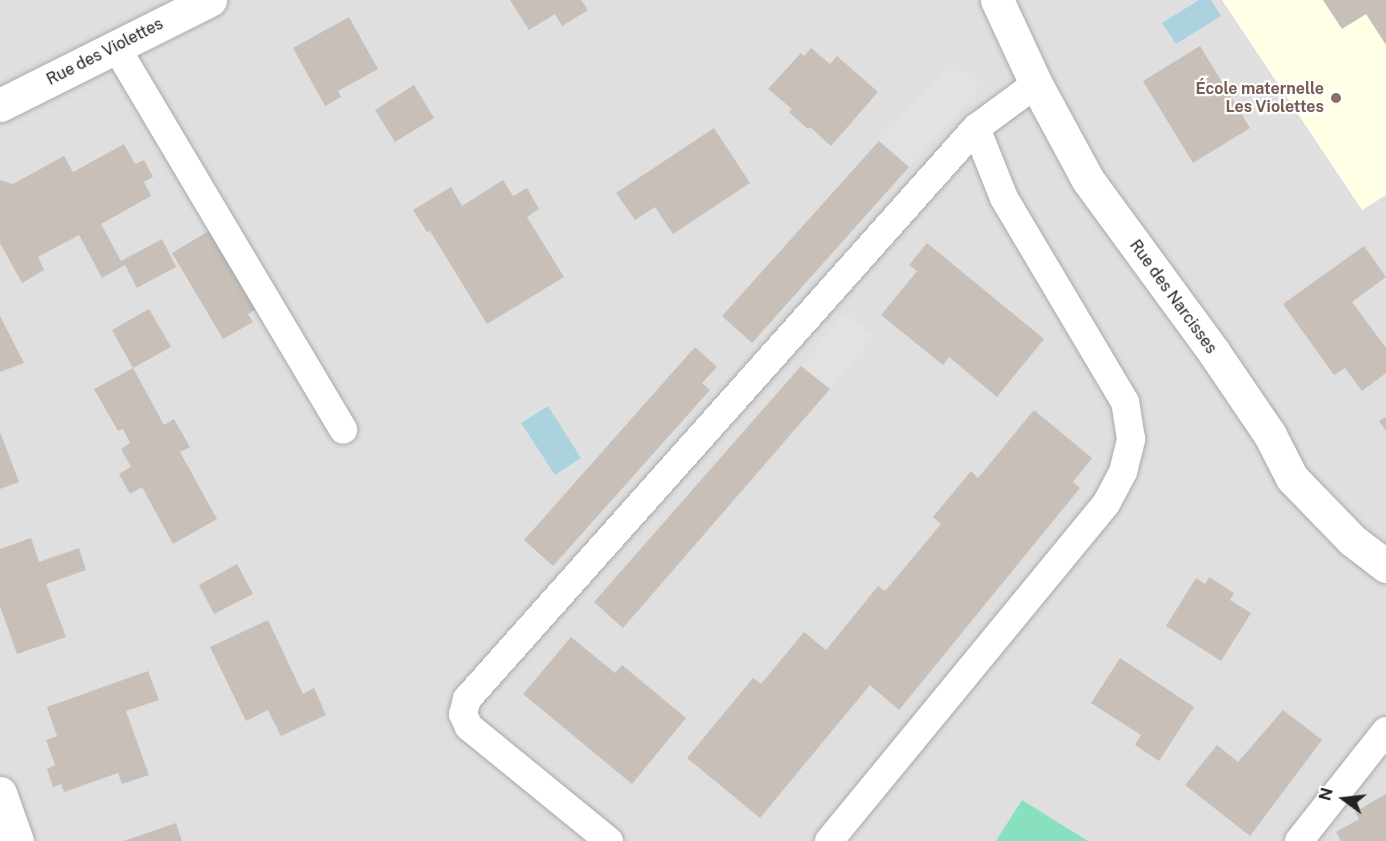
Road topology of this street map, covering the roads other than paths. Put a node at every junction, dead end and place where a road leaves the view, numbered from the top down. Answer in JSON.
{"nodes":[{"id":1,"x":210,"y":0,"type":"edge"},
{"id":2,"x":997,"y":0,"type":"edge"},
{"id":3,"x":176,"y":8,"type":"edge"},
{"id":4,"x":116,"y":47,"type":"junction"},
{"id":5,"x":1036,"y":84,"type":"junction"},
{"id":6,"x":0,"y":105,"type":"edge"},
{"id":7,"x":976,"y":128,"type":"junction"},
{"id":8,"x":343,"y":430,"type":"dead end"},
{"id":9,"x":1386,"y":566,"type":"edge"},
{"id":10,"x":1386,"y":731,"type":"edge"},
{"id":11,"x":0,"y":793,"type":"edge"},
{"id":12,"x":16,"y":841,"type":"edge"},
{"id":13,"x":609,"y":841,"type":"edge"},
{"id":14,"x":828,"y":841,"type":"edge"},
{"id":15,"x":1299,"y":841,"type":"edge"}],
"edges":[{"from":1,"to":3,"type":"street","name":"Rue des Violettes"},
{"from":2,"to":5,"type":"street","name":"Rue des Narcisses"},
{"from":3,"to":4,"type":"street","name":"Rue des Violettes"},
{"from":4,"to":6,"type":"street","name":"Rue des Violettes"},
{"from":4,"to":8,"type":"lane"},
{"from":5,"to":7,"type":"lane"},
{"from":5,"to":9,"type":"street","name":"Rue des Narcisses"},
{"from":7,"to":13,"type":"lane"},
{"from":7,"to":14,"type":"lane"},
{"from":10,"to":15,"type":"lane"},
{"from":11,"to":12,"type":"street"}]}
